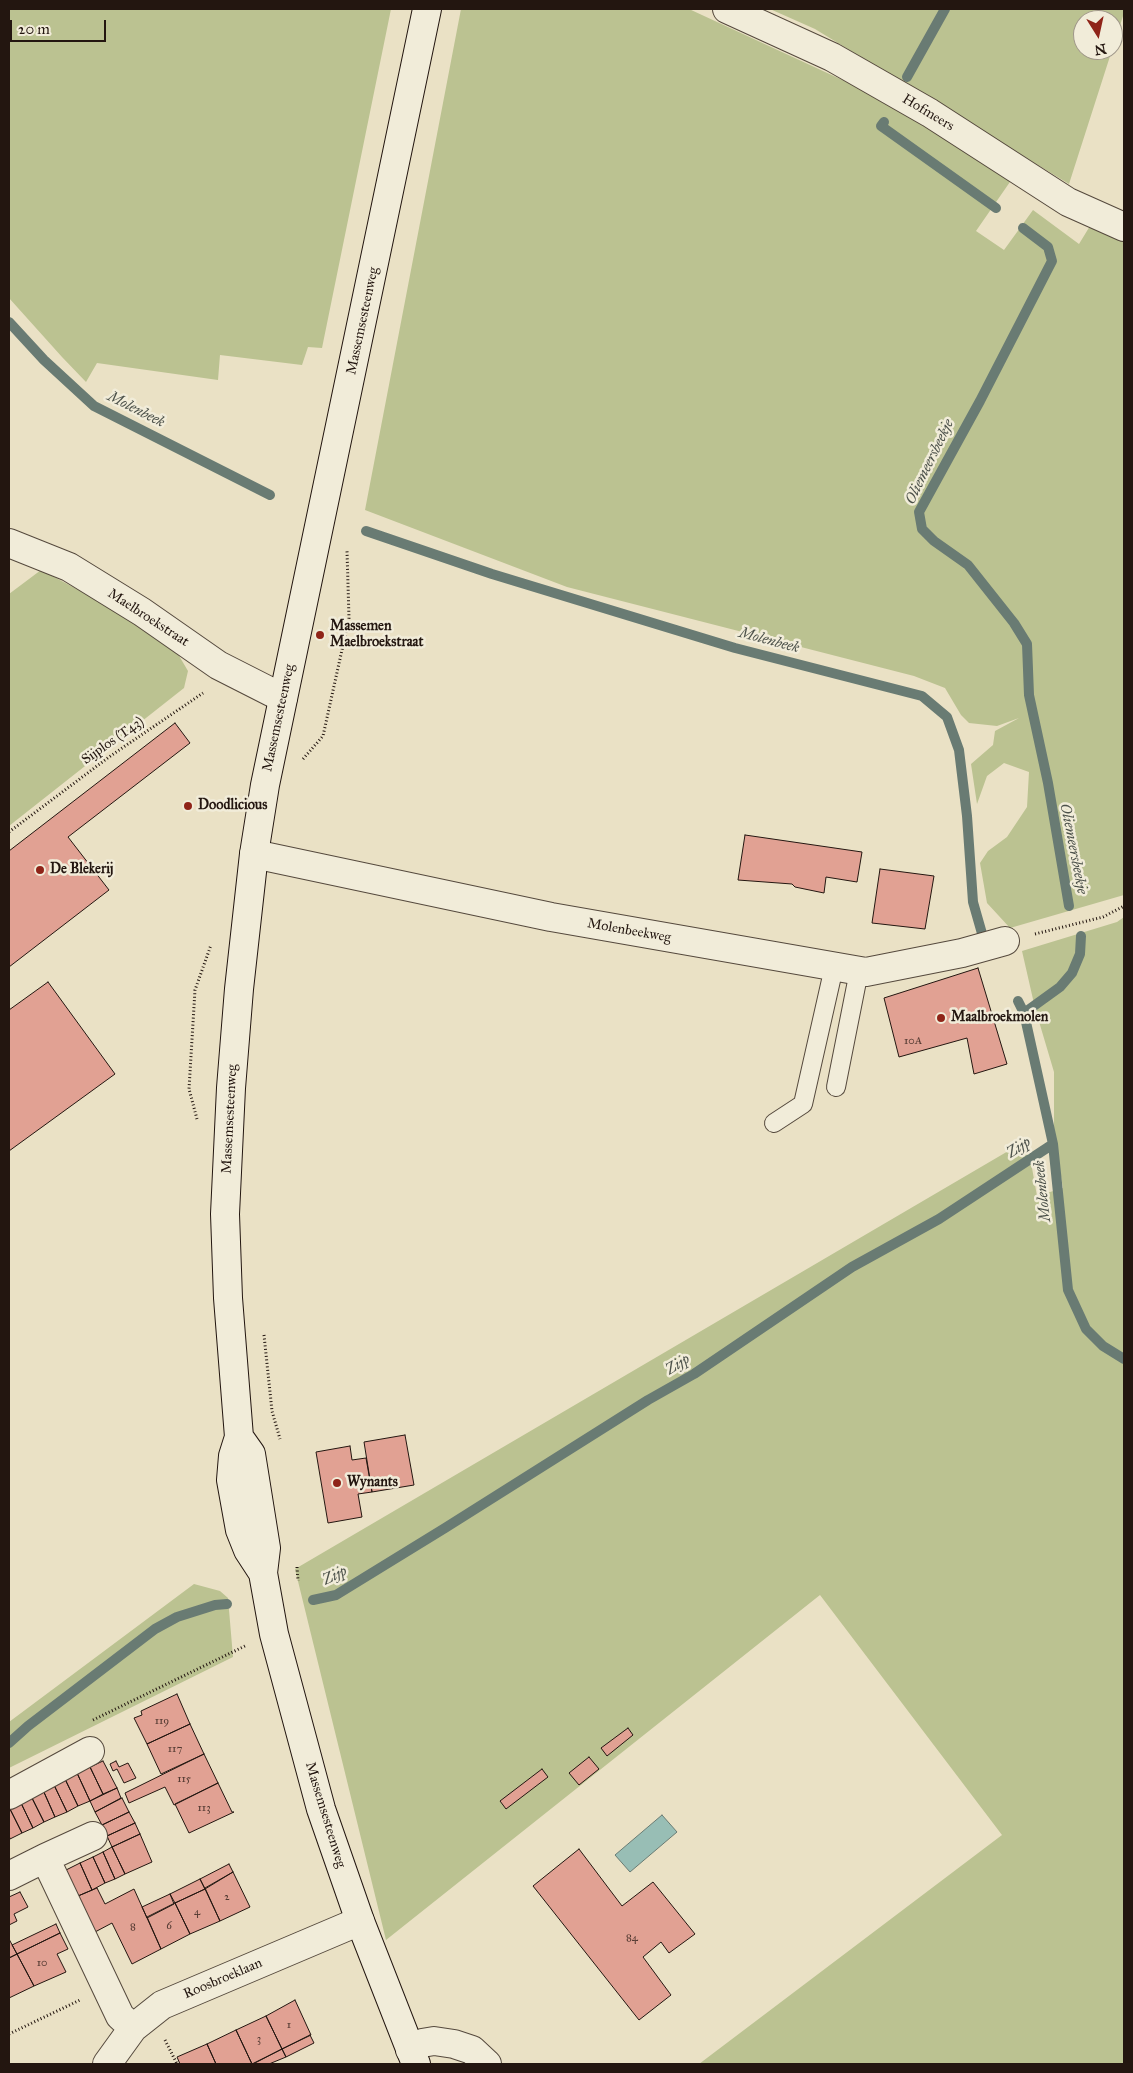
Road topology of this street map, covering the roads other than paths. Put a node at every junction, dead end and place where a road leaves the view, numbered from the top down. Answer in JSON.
{"nodes":[{"id":1,"x":427,"y":9,"type":"edge"},
{"id":2,"x":727,"y":9,"type":"edge"},
{"id":3,"x":1124,"y":227,"type":"edge"},
{"id":4,"x":9,"y":543,"type":"edge"},
{"id":5,"x":283,"y":698,"type":"junction"},
{"id":6,"x":254,"y":854,"type":"junction"},
{"id":7,"x":1005,"y":941,"type":"road end"},
{"id":8,"x":846,"y":969,"type":"junction"},
{"id":9,"x":836,"y":1087,"type":"dead end"},
{"id":10,"x":774,"y":1123,"type":"dead end"},
{"id":11,"x":90,"y":1751,"type":"road end"},
{"id":12,"x":9,"y":1795,"type":"edge"},
{"id":13,"x":93,"y":1836,"type":"dead end"},
{"id":14,"x":44,"y":1858,"type":"junction"},
{"id":15,"x":9,"y":1876,"type":"edge"},
{"id":16,"x":360,"y":1921,"type":"junction"},
{"id":17,"x":133,"y":2028,"type":"junction"},
{"id":18,"x":413,"y":2057,"type":"edge"},
{"id":19,"x":107,"y":2064,"type":"edge"},
{"id":20,"x":487,"y":2064,"type":"edge"}],
"edges":[{"from":1,"to":5,"type":"street","name":"Massemsesteenweg"},
{"from":2,"to":3,"type":"street","name":"Hofmeers"},
{"from":4,"to":5,"type":"street","name":"Maelbroekstraat"},
{"from":5,"to":6,"type":"street","name":"Massemsesteenweg"},
{"from":6,"to":8,"type":"street","name":"Molenbeekweg"},
{"from":6,"to":16,"type":"street","name":"Massemsesteenweg"},
{"from":7,"to":8,"type":"street","name":"Molenbeekweg"},
{"from":8,"to":9,"type":"lane"},
{"from":8,"to":10,"type":"lane"},
{"from":11,"to":12,"type":"street"},
{"from":13,"to":14,"type":"street"},
{"from":14,"to":15,"type":"street"},
{"from":14,"to":17,"type":"street"},
{"from":16,"to":17,"type":"street","name":"Roosbroeklaan"},
{"from":16,"to":18,"type":"street","name":"Massemsesteenweg"},
{"from":17,"to":19,"type":"street","name":"Roosbroeklaan"},
{"from":18,"to":20,"type":"street","name":"Massemsesteenweg"}]}
